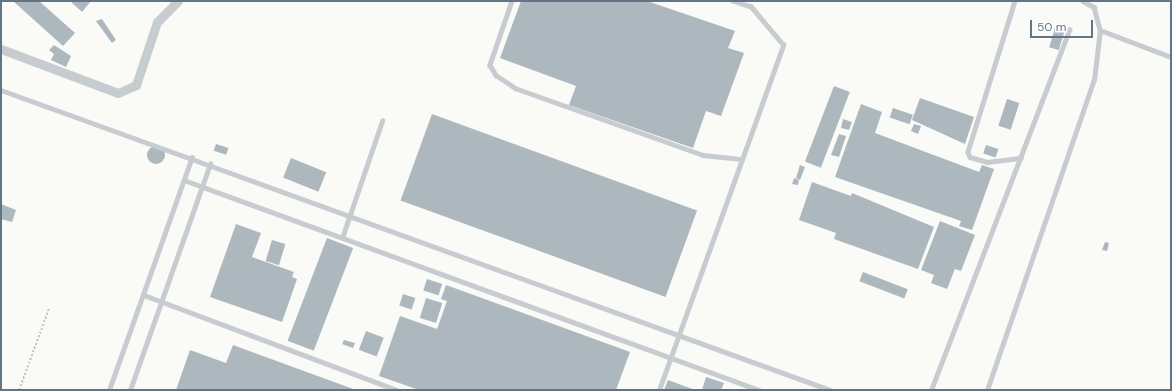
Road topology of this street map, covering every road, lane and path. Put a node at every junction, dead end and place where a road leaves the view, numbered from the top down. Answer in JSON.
{"nodes":[{"id":1,"x":178,"y":1,"type":"edge"},
{"id":2,"x":512,"y":1,"type":"edge"},
{"id":3,"x":733,"y":1,"type":"edge"},
{"id":4,"x":1015,"y":1,"type":"edge"},
{"id":5,"x":1083,"y":1,"type":"edge"},
{"id":6,"x":1069,"y":30,"type":"dead end"},
{"id":7,"x":1100,"y":30,"type":"junction"},
{"id":8,"x":1,"y":49,"type":"edge"},
{"id":9,"x":1171,"y":57,"type":"edge"},
{"id":10,"x":1,"y":90,"type":"edge"},
{"id":11,"x":382,"y":121,"type":"dead end"},
{"id":12,"x":192,"y":157,"type":"junction"},
{"id":13,"x":1021,"y":158,"type":"junction"},
{"id":14,"x":742,"y":159,"type":"junction"},
{"id":15,"x":210,"y":164,"type":"junction"},
{"id":16,"x":184,"y":180,"type":"junction"},
{"id":17,"x":202,"y":186,"type":"junction"},
{"id":18,"x":349,"y":215,"type":"junction"},
{"id":19,"x":342,"y":238,"type":"junction"},
{"id":20,"x":144,"y":296,"type":"junction"},
{"id":21,"x":162,"y":302,"type":"junction"},
{"id":22,"x":49,"y":308,"type":"dead end"},
{"id":23,"x":680,"y":333,"type":"junction"},
{"id":24,"x":671,"y":359,"type":"junction"},
{"id":25,"x":19,"y":390,"type":"edge"},
{"id":26,"x":109,"y":390,"type":"edge"},
{"id":27,"x":130,"y":390,"type":"edge"},
{"id":28,"x":396,"y":390,"type":"edge"},
{"id":29,"x":660,"y":390,"type":"edge"},
{"id":30,"x":760,"y":390,"type":"edge"},
{"id":31,"x":830,"y":390,"type":"edge"},
{"id":32,"x":931,"y":390,"type":"edge"},
{"id":33,"x":987,"y":390,"type":"edge"}],
"edges":[{"from":1,"to":8,"type":"street"},
{"from":2,"to":14,"type":"lane"},
{"from":3,"to":14,"type":"lane"},
{"from":4,"to":13,"type":"lane"},
{"from":5,"to":7,"type":"lane"},
{"from":6,"to":13,"type":"lane"},
{"from":7,"to":9,"type":"lane"},
{"from":7,"to":33,"type":"lane"},
{"from":10,"to":12,"type":"lane"},
{"from":11,"to":18,"type":"lane"},
{"from":12,"to":15,"type":"lane"},
{"from":12,"to":16,"type":"lane"},
{"from":13,"to":32,"type":"lane"},
{"from":14,"to":23,"type":"lane"},
{"from":15,"to":17,"type":"lane"},
{"from":15,"to":18,"type":"lane"},
{"from":16,"to":17,"type":"lane"},
{"from":16,"to":20,"type":"lane"},
{"from":17,"to":19,"type":"lane"},
{"from":17,"to":21,"type":"lane"},
{"from":18,"to":19,"type":"lane"},
{"from":18,"to":23,"type":"lane"},
{"from":19,"to":24,"type":"lane"},
{"from":20,"to":21,"type":"lane"},
{"from":20,"to":26,"type":"lane"},
{"from":21,"to":27,"type":"lane"},
{"from":21,"to":28,"type":"lane"},
{"from":22,"to":25,"type":"path"},
{"from":23,"to":24,"type":"lane"},
{"from":23,"to":31,"type":"lane"},
{"from":24,"to":29,"type":"lane"},
{"from":24,"to":30,"type":"lane"}]}
